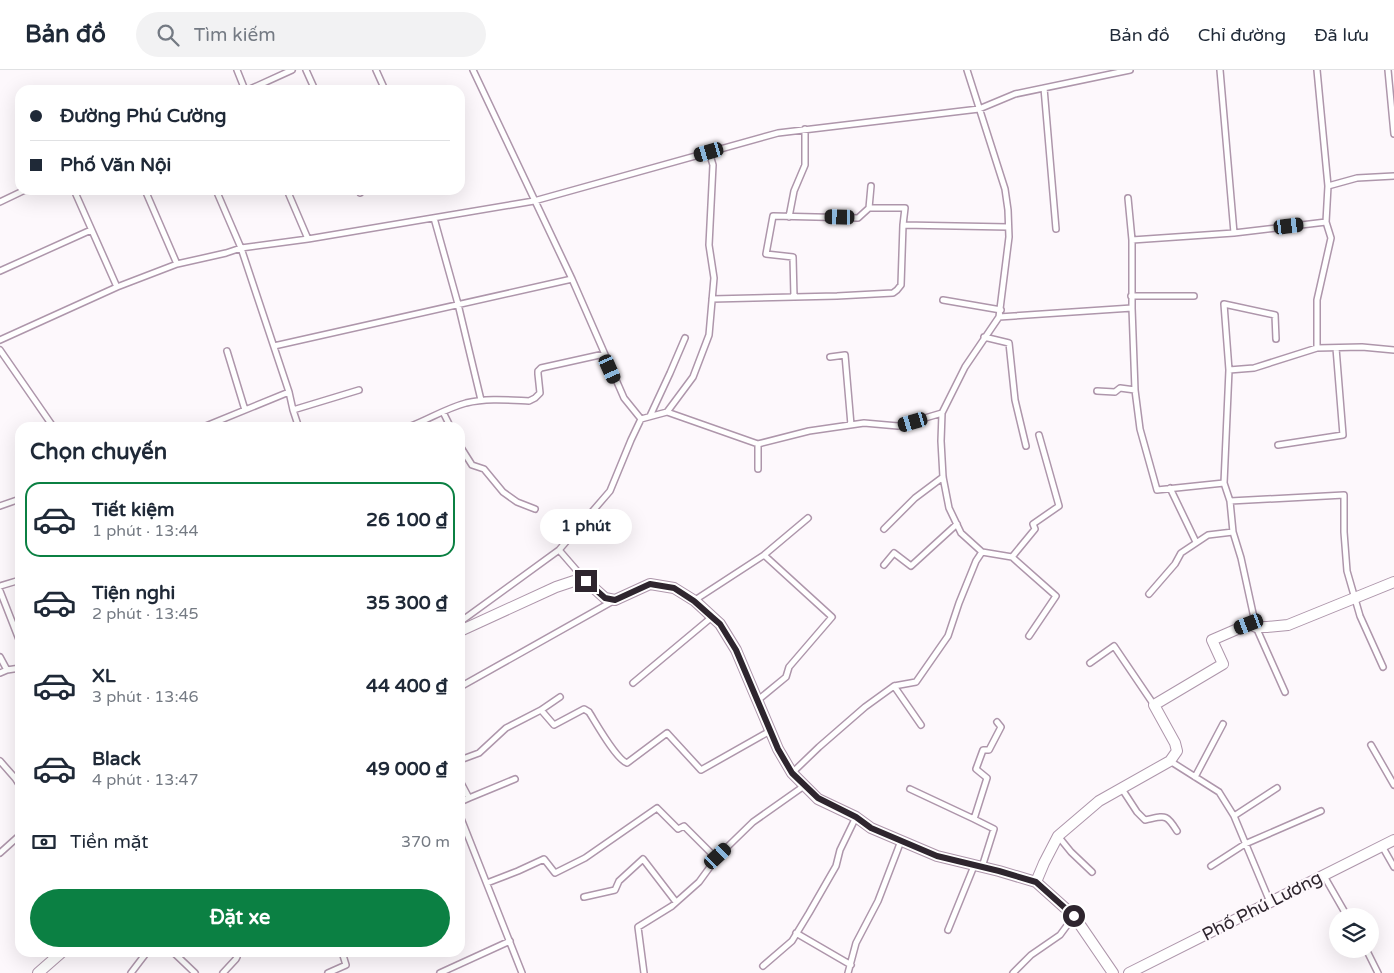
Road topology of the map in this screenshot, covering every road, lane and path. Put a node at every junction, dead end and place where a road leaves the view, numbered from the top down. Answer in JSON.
{"nodes":[{"id":1,"x":237,"y":70,"type":"edge"},
{"id":2,"x":292,"y":70,"type":"edge"},
{"id":3,"x":306,"y":70,"type":"edge"},
{"id":4,"x":376,"y":70,"type":"edge"},
{"id":5,"x":473,"y":70,"type":"edge"},
{"id":6,"x":967,"y":70,"type":"edge"},
{"id":7,"x":1130,"y":70,"type":"edge"},
{"id":8,"x":1220,"y":70,"type":"edge"},
{"id":9,"x":1317,"y":70,"type":"edge"},
{"id":10,"x":1388,"y":70,"type":"edge"},
{"id":11,"x":244,"y":85,"type":"edge"},
{"id":12,"x":258,"y":85,"type":"edge"},
{"id":13,"x":313,"y":85,"type":"edge"},
{"id":14,"x":383,"y":85,"type":"edge"},
{"id":15,"x":1044,"y":88,"type":"junction"},
{"id":16,"x":979,"y":109,"type":"junction"},
{"id":17,"x":805,"y":129,"type":"junction"},
{"id":18,"x":1394,"y":134,"type":"edge"},
{"id":19,"x":709,"y":152,"type":"junction"},
{"id":20,"x":1394,"y":176,"type":"edge"},
{"id":21,"x":871,"y":186,"type":"dead end"},
{"id":22,"x":1328,"y":186,"type":"junction"},
{"id":23,"x":15,"y":195,"type":"edge"},
{"id":24,"x":76,"y":195,"type":"edge"},
{"id":25,"x":147,"y":195,"type":"edge"},
{"id":26,"x":218,"y":195,"type":"edge"},
{"id":27,"x":289,"y":195,"type":"edge"},
{"id":28,"x":1128,"y":198,"type":"dead end"},
{"id":29,"x":0,"y":202,"type":"edge"},
{"id":30,"x":534,"y":202,"type":"junction"},
{"id":31,"x":868,"y":208,"type":"junction"},
{"id":32,"x":789,"y":217,"type":"junction"},
{"id":33,"x":434,"y":218,"type":"junction"},
{"id":34,"x":1326,"y":222,"type":"junction"},
{"id":35,"x":903,"y":225,"type":"junction"},
{"id":36,"x":1008,"y":227,"type":"junction"},
{"id":37,"x":1056,"y":229,"type":"dead end"},
{"id":38,"x":91,"y":230,"type":"junction"},
{"id":39,"x":1234,"y":233,"type":"junction"},
{"id":40,"x":308,"y":239,"type":"junction"},
{"id":41,"x":1132,"y":240,"type":"junction"},
{"id":42,"x":241,"y":248,"type":"junction"},
{"id":43,"x":177,"y":264,"type":"junction"},
{"id":44,"x":0,"y":271,"type":"edge"},
{"id":45,"x":572,"y":279,"type":"junction"},
{"id":46,"x":117,"y":288,"type":"junction"},
{"id":47,"x":1131,"y":296,"type":"junction"},
{"id":48,"x":1194,"y":296,"type":"dead end"},
{"id":49,"x":794,"y":297,"type":"junction"},
{"id":50,"x":712,"y":299,"type":"junction"},
{"id":51,"x":943,"y":300,"type":"dead end"},
{"id":52,"x":458,"y":304,"type":"junction"},
{"id":53,"x":1132,"y":308,"type":"junction"},
{"id":54,"x":1001,"y":310,"type":"junction"},
{"id":55,"x":999,"y":317,"type":"junction"},
{"id":56,"x":685,"y":338,"type":"dead end"},
{"id":57,"x":984,"y":338,"type":"junction"},
{"id":58,"x":1276,"y":338,"type":"dead end"},
{"id":59,"x":0,"y":340,"type":"edge"},
{"id":60,"x":274,"y":346,"type":"junction"},
{"id":61,"x":1317,"y":348,"type":"junction"},
{"id":62,"x":1336,"y":348,"type":"junction"},
{"id":63,"x":0,"y":350,"type":"edge"},
{"id":64,"x":227,"y":350,"type":"dead end"},
{"id":65,"x":1394,"y":350,"type":"edge"},
{"id":66,"x":604,"y":354,"type":"junction"},
{"id":67,"x":830,"y":357,"type":"dead end"},
{"id":68,"x":1229,"y":370,"type":"junction"},
{"id":69,"x":359,"y":390,"type":"dead end"},
{"id":70,"x":1135,"y":390,"type":"junction"},
{"id":71,"x":1096,"y":391,"type":"dead end"},
{"id":72,"x":289,"y":392,"type":"junction"},
{"id":73,"x":481,"y":400,"type":"junction"},
{"id":74,"x":244,"y":410,"type":"junction"},
{"id":75,"x":292,"y":410,"type":"junction"},
{"id":76,"x":443,"y":412,"type":"junction"},
{"id":77,"x":667,"y":412,"type":"junction"},
{"id":78,"x":942,"y":413,"type":"junction"},
{"id":79,"x":650,"y":416,"type":"junction"},
{"id":80,"x":641,"y":419,"type":"junction"},
{"id":81,"x":50,"y":422,"type":"edge"},
{"id":82,"x":216,"y":422,"type":"edge"},
{"id":83,"x":297,"y":422,"type":"edge"},
{"id":84,"x":420,"y":422,"type":"edge"},
{"id":85,"x":448,"y":422,"type":"edge"},
{"id":86,"x":851,"y":425,"type":"junction"},
{"id":87,"x":1038,"y":435,"type":"dead end"},
{"id":88,"x":758,"y":444,"type":"junction"},
{"id":89,"x":1278,"y":445,"type":"dead end"},
{"id":90,"x":1026,"y":446,"type":"dead end"},
{"id":91,"x":465,"y":454,"type":"edge"},
{"id":92,"x":758,"y":469,"type":"dead end"},
{"id":93,"x":943,"y":477,"type":"junction"},
{"id":94,"x":1224,"y":483,"type":"junction"},
{"id":95,"x":1170,"y":488,"type":"junction"},
{"id":96,"x":15,"y":501,"type":"edge"},
{"id":97,"x":1230,"y":501,"type":"junction"},
{"id":98,"x":0,"y":506,"type":"edge"},
{"id":99,"x":535,"y":509,"type":"dead end"},
{"id":100,"x":808,"y":518,"type":"dead end"},
{"id":101,"x":957,"y":524,"type":"junction"},
{"id":102,"x":884,"y":529,"type":"dead end"},
{"id":103,"x":1233,"y":532,"type":"junction"},
{"id":104,"x":1196,"y":542,"type":"junction"},
{"id":105,"x":559,"y":550,"type":"junction"},
{"id":106,"x":982,"y":552,"type":"junction"},
{"id":107,"x":764,"y":555,"type":"junction"},
{"id":108,"x":1012,"y":556,"type":"junction"},
{"id":109,"x":884,"y":565,"type":"dead end"},
{"id":110,"x":586,"y":581,"type":"junction"},
{"id":111,"x":15,"y":582,"type":"edge"},
{"id":112,"x":1394,"y":582,"type":"edge"},
{"id":113,"x":0,"y":586,"type":"edge"},
{"id":114,"x":0,"y":591,"type":"edge"},
{"id":115,"x":1150,"y":594,"type":"dead end"},
{"id":116,"x":1355,"y":597,"type":"junction"},
{"id":117,"x":615,"y":600,"type":"junction"},
{"id":118,"x":694,"y":601,"type":"junction"},
{"id":119,"x":712,"y":617,"type":"junction"},
{"id":120,"x":465,"y":618,"type":"edge"},
{"id":121,"x":1256,"y":626,"type":"junction"},
{"id":122,"x":15,"y":629,"type":"edge"},
{"id":123,"x":465,"y":629,"type":"edge"},
{"id":124,"x":1029,"y":636,"type":"dead end"},
{"id":125,"x":0,"y":657,"type":"edge"},
{"id":126,"x":1090,"y":663,"type":"dead end"},
{"id":127,"x":1383,"y":667,"type":"dead end"},
{"id":128,"x":15,"y":669,"type":"edge"},
{"id":129,"x":7,"y":670,"type":"junction"},
{"id":130,"x":0,"y":673,"type":"edge"},
{"id":131,"x":465,"y":684,"type":"edge"},
{"id":132,"x":633,"y":684,"type":"dead end"},
{"id":133,"x":894,"y":686,"type":"junction"},
{"id":134,"x":1285,"y":692,"type":"dead end"},
{"id":135,"x":560,"y":697,"type":"dead end"},
{"id":136,"x":758,"y":700,"type":"junction"},
{"id":137,"x":1154,"y":705,"type":"junction"},
{"id":138,"x":542,"y":710,"type":"junction"},
{"id":139,"x":997,"y":722,"type":"dead end"},
{"id":140,"x":1223,"y":724,"type":"dead end"},
{"id":141,"x":921,"y":726,"type":"dead end"},
{"id":142,"x":770,"y":730,"type":"junction"},
{"id":143,"x":1372,"y":744,"type":"dead end"},
{"id":144,"x":465,"y":758,"type":"edge"},
{"id":145,"x":0,"y":761,"type":"edge"},
{"id":146,"x":1170,"y":761,"type":"junction"},
{"id":147,"x":792,"y":773,"type":"junction"},
{"id":148,"x":1195,"y":777,"type":"junction"},
{"id":149,"x":15,"y":778,"type":"edge"},
{"id":150,"x":515,"y":779,"type":"dead end"},
{"id":151,"x":1394,"y":785,"type":"edge"},
{"id":152,"x":804,"y":786,"type":"junction"},
{"id":153,"x":1121,"y":788,"type":"junction"},
{"id":154,"x":1278,"y":788,"type":"dead end"},
{"id":155,"x":910,"y":789,"type":"dead end"},
{"id":156,"x":465,"y":790,"type":"edge"},
{"id":157,"x":469,"y":798,"type":"junction"},
{"id":158,"x":465,"y":800,"type":"edge"},
{"id":159,"x":1320,"y":811,"type":"dead end"},
{"id":160,"x":1234,"y":816,"type":"junction"},
{"id":161,"x":856,"y":817,"type":"junction"},
{"id":162,"x":974,"y":819,"type":"junction"},
{"id":163,"x":465,"y":829,"type":"edge"},
{"id":164,"x":1177,"y":831,"type":"dead end"},
{"id":165,"x":1058,"y":836,"type":"junction"},
{"id":166,"x":15,"y":840,"type":"edge"},
{"id":167,"x":1394,"y":840,"type":"edge"},
{"id":168,"x":901,"y":841,"type":"junction"},
{"id":169,"x":1245,"y":844,"type":"junction"},
{"id":170,"x":1382,"y":846,"type":"junction"},
{"id":171,"x":0,"y":854,"type":"edge"},
{"id":172,"x":716,"y":858,"type":"junction"},
{"id":173,"x":1211,"y":866,"type":"dead end"},
{"id":174,"x":978,"y":867,"type":"junction"},
{"id":175,"x":1394,"y":867,"type":"edge"},
{"id":176,"x":1092,"y":872,"type":"dead end"},
{"id":177,"x":1323,"y":875,"type":"junction"},
{"id":178,"x":1036,"y":882,"type":"junction"},
{"id":179,"x":486,"y":883,"type":"junction"},
{"id":180,"x":584,"y":897,"type":"dead end"},
{"id":181,"x":676,"y":902,"type":"junction"},
{"id":182,"x":1270,"y":902,"type":"junction"},
{"id":183,"x":1342,"y":908,"type":"edge"},
{"id":184,"x":1074,"y":916,"type":"junction"},
{"id":185,"x":948,"y":930,"type":"dead end"},
{"id":186,"x":796,"y":933,"type":"junction"},
{"id":187,"x":510,"y":941,"type":"junction"},
{"id":188,"x":56,"y":957,"type":"edge"},
{"id":189,"x":143,"y":957,"type":"edge"},
{"id":190,"x":178,"y":957,"type":"edge"},
{"id":191,"x":236,"y":957,"type":"edge"},
{"id":192,"x":344,"y":957,"type":"edge"},
{"id":193,"x":1370,"y":958,"type":"edge"},
{"id":194,"x":850,"y":965,"type":"junction"},
{"id":195,"x":763,"y":966,"type":"dead end"},
{"id":196,"x":38,"y":973,"type":"edge"},
{"id":197,"x":131,"y":973,"type":"edge"},
{"id":198,"x":194,"y":973,"type":"edge"},
{"id":199,"x":223,"y":973,"type":"edge"},
{"id":200,"x":328,"y":973,"type":"edge"},
{"id":201,"x":440,"y":973,"type":"edge"},
{"id":202,"x":522,"y":973,"type":"edge"},
{"id":203,"x":644,"y":973,"type":"edge"},
{"id":204,"x":848,"y":973,"type":"edge"},
{"id":205,"x":1013,"y":973,"type":"edge"},
{"id":206,"x":1113,"y":973,"type":"edge"},
{"id":207,"x":1129,"y":973,"type":"edge"},
{"id":208,"x":1378,"y":973,"type":"edge"}],
"edges":[{"from":1,"to":11,"type":"lane"},
{"from":2,"to":12,"type":"lane"},
{"from":3,"to":13,"type":"lane"},
{"from":4,"to":14,"type":"lane"},
{"from":5,"to":30,"type":"lane"},
{"from":6,"to":16,"type":"lane"},
{"from":7,"to":15,"type":"lane"},
{"from":8,"to":39,"type":"lane"},
{"from":9,"to":22,"type":"lane"},
{"from":10,"to":18,"type":"lane"},
{"from":15,"to":16,"type":"lane"},
{"from":15,"to":37,"type":"lane"},
{"from":16,"to":17,"type":"lane"},
{"from":16,"to":36,"type":"lane"},
{"from":17,"to":19,"type":"lane"},
{"from":17,"to":32,"type":"lane"},
{"from":19,"to":30,"type":"lane"},
{"from":19,"to":50,"type":"lane"},
{"from":20,"to":22,"type":"lane"},
{"from":21,"to":31,"type":"lane"},
{"from":22,"to":34,"type":"lane"},
{"from":23,"to":29,"type":"lane"},
{"from":24,"to":38,"type":"lane"},
{"from":25,"to":43,"type":"lane"},
{"from":26,"to":42,"type":"lane"},
{"from":27,"to":40,"type":"lane"},
{"from":28,"to":41,"type":"lane"},
{"from":30,"to":33,"type":"lane"},
{"from":30,"to":45,"type":"lane"},
{"from":31,"to":32,"type":"lane"},
{"from":31,"to":35,"type":"lane"},
{"from":32,"to":49,"type":"lane"},
{"from":33,"to":40,"type":"lane"},
{"from":33,"to":52,"type":"lane"},
{"from":34,"to":39,"type":"lane"},
{"from":34,"to":61,"type":"lane"},
{"from":35,"to":36,"type":"lane"},
{"from":35,"to":49,"type":"lane"},
{"from":36,"to":54,"type":"lane"},
{"from":38,"to":44,"type":"lane"},
{"from":38,"to":46,"type":"lane"},
{"from":39,"to":41,"type":"lane"},
{"from":40,"to":42,"type":"lane"},
{"from":41,"to":47,"type":"lane"},
{"from":42,"to":43,"type":"lane"},
{"from":42,"to":60,"type":"lane"},
{"from":43,"to":46,"type":"lane"},
{"from":45,"to":52,"type":"lane"},
{"from":45,"to":66,"type":"lane"},
{"from":46,"to":59,"type":"lane"},
{"from":47,"to":48,"type":"lane"},
{"from":47,"to":53,"type":"lane"},
{"from":49,"to":50,"type":"lane"},
{"from":50,"to":77,"type":"lane"},
{"from":51,"to":54,"type":"lane"},
{"from":52,"to":60,"type":"lane"},
{"from":52,"to":73,"type":"lane"},
{"from":53,"to":55,"type":"lane"},
{"from":53,"to":70,"type":"lane"},
{"from":54,"to":55,"type":"lane"},
{"from":55,"to":57,"type":"lane"},
{"from":56,"to":79,"type":"lane"},
{"from":57,"to":78,"type":"lane"},
{"from":57,"to":90,"type":"lane"},
{"from":58,"to":68,"type":"lane"},
{"from":60,"to":72,"type":"lane"},
{"from":61,"to":62,"type":"lane"},
{"from":61,"to":68,"type":"lane"},
{"from":62,"to":65,"type":"lane"},
{"from":62,"to":89,"type":"lane"},
{"from":63,"to":81,"type":"lane"},
{"from":64,"to":74,"type":"lane"},
{"from":66,"to":73,"type":"lane"},
{"from":66,"to":80,"type":"lane"},
{"from":67,"to":86,"type":"lane"},
{"from":68,"to":94,"type":"lane"},
{"from":69,"to":75,"type":"lane"},
{"from":70,"to":71,"type":"lane"},
{"from":70,"to":95,"type":"lane"},
{"from":72,"to":74,"type":"lane"},
{"from":72,"to":75,"type":"lane"},
{"from":73,"to":76,"type":"lane"},
{"from":74,"to":82,"type":"lane"},
{"from":75,"to":83,"type":"lane"},
{"from":76,"to":84,"type":"lane"},
{"from":76,"to":85,"type":"lane"},
{"from":77,"to":79,"type":"lane"},
{"from":77,"to":88,"type":"lane"},
{"from":78,"to":86,"type":"lane"},
{"from":78,"to":93,"type":"lane"},
{"from":79,"to":80,"type":"lane"},
{"from":80,"to":105,"type":"lane"},
{"from":86,"to":88,"type":"lane"},
{"from":87,"to":108,"type":"lane"},
{"from":88,"to":92,"type":"lane"},
{"from":91,"to":99,"type":"lane"},
{"from":93,"to":101,"type":"lane"},
{"from":93,"to":102,"type":"lane"},
{"from":94,"to":95,"type":"lane"},
{"from":94,"to":97,"type":"lane"},
{"from":95,"to":104,"type":"lane"},
{"from":96,"to":98,"type":"lane"},
{"from":97,"to":103,"type":"lane"},
{"from":97,"to":116,"type":"lane"},
{"from":100,"to":107,"type":"lane"},
{"from":101,"to":106,"type":"lane"},
{"from":101,"to":109,"type":"lane"},
{"from":103,"to":104,"type":"lane"},
{"from":103,"to":121,"type":"lane"},
{"from":104,"to":115,"type":"lane"},
{"from":105,"to":110,"type":"lane"},
{"from":105,"to":120,"type":"lane"},
{"from":106,"to":108,"type":"lane"},
{"from":106,"to":133,"type":"lane"},
{"from":107,"to":118,"type":"lane"},
{"from":107,"to":136,"type":"lane"},
{"from":108,"to":124,"type":"lane"},
{"from":110,"to":117,"type":"street"},
{"from":110,"to":123,"type":"street"},
{"from":111,"to":113,"type":"lane"},
{"from":112,"to":116,"type":"street"},
{"from":114,"to":122,"type":"lane"},
{"from":116,"to":121,"type":"street"},
{"from":116,"to":127,"type":"lane"},
{"from":117,"to":118,"type":"street"},
{"from":117,"to":131,"type":"lane"},
{"from":118,"to":119,"type":"street"},
{"from":119,"to":132,"type":"lane"},
{"from":119,"to":136,"type":"street"},
{"from":121,"to":134,"type":"lane"},
{"from":121,"to":137,"type":"street"},
{"from":125,"to":129,"type":"lane"},
{"from":126,"to":137,"type":"lane"},
{"from":128,"to":129,"type":"lane"},
{"from":129,"to":130,"type":"lane"},
{"from":133,"to":141,"type":"lane"},
{"from":133,"to":147,"type":"lane"},
{"from":135,"to":138,"type":"lane"},
{"from":136,"to":142,"type":"street"},
{"from":137,"to":146,"type":"street"},
{"from":138,"to":142,"type":"lane"},
{"from":138,"to":144,"type":"lane"},
{"from":139,"to":162,"type":"lane"},
{"from":140,"to":148,"type":"lane"},
{"from":142,"to":147,"type":"street"},
{"from":143,"to":151,"type":"lane"},
{"from":145,"to":149,"type":"lane"},
{"from":146,"to":148,"type":"lane"},
{"from":146,"to":153,"type":"street"},
{"from":147,"to":152,"type":"street"},
{"from":148,"to":160,"type":"lane"},
{"from":150,"to":157,"type":"lane"},
{"from":152,"to":161,"type":"street"},
{"from":152,"to":172,"type":"lane"},
{"from":153,"to":164,"type":"lane"},
{"from":153,"to":165,"type":"street"},
{"from":154,"to":160,"type":"lane"},
{"from":155,"to":162,"type":"lane"},
{"from":156,"to":157,"type":"lane"},
{"from":157,"to":158,"type":"lane"},
{"from":159,"to":169,"type":"lane"},
{"from":160,"to":169,"type":"lane"},
{"from":161,"to":168,"type":"street"},
{"from":161,"to":186,"type":"lane"},
{"from":162,"to":174,"type":"lane"},
{"from":163,"to":179,"type":"lane"},
{"from":165,"to":176,"type":"lane"},
{"from":165,"to":178,"type":"street"},
{"from":166,"to":171,"type":"lane"},
{"from":167,"to":170,"type":"street","name":"Phố Phú Lương"},
{"from":168,"to":174,"type":"street"},
{"from":168,"to":194,"type":"lane"},
{"from":169,"to":173,"type":"lane"},
{"from":169,"to":182,"type":"lane"},
{"from":170,"to":175,"type":"lane"},
{"from":170,"to":177,"type":"street","name":"Phố Phú Lương"},
{"from":172,"to":179,"type":"lane"},
{"from":172,"to":181,"type":"lane"},
{"from":174,"to":178,"type":"street"},
{"from":174,"to":185,"type":"lane"},
{"from":177,"to":182,"type":"street","name":"Phố Phú Lương"},
{"from":177,"to":183,"type":"lane"},
{"from":178,"to":184,"type":"street"},
{"from":179,"to":187,"type":"lane"},
{"from":180,"to":181,"type":"lane"},
{"from":181,"to":203,"type":"lane"},
{"from":182,"to":207,"type":"street","name":"Phố Phú Lương"},
{"from":184,"to":205,"type":"lane"},
{"from":184,"to":206,"type":"street"},
{"from":186,"to":194,"type":"lane"},
{"from":186,"to":195,"type":"lane"},
{"from":187,"to":201,"type":"lane"},
{"from":187,"to":202,"type":"lane"},
{"from":188,"to":196,"type":"street"},
{"from":189,"to":197,"type":"lane"},
{"from":190,"to":198,"type":"lane"},
{"from":191,"to":199,"type":"lane"},
{"from":192,"to":200,"type":"lane"},
{"from":193,"to":208,"type":"lane"},
{"from":194,"to":204,"type":"lane"}]}
